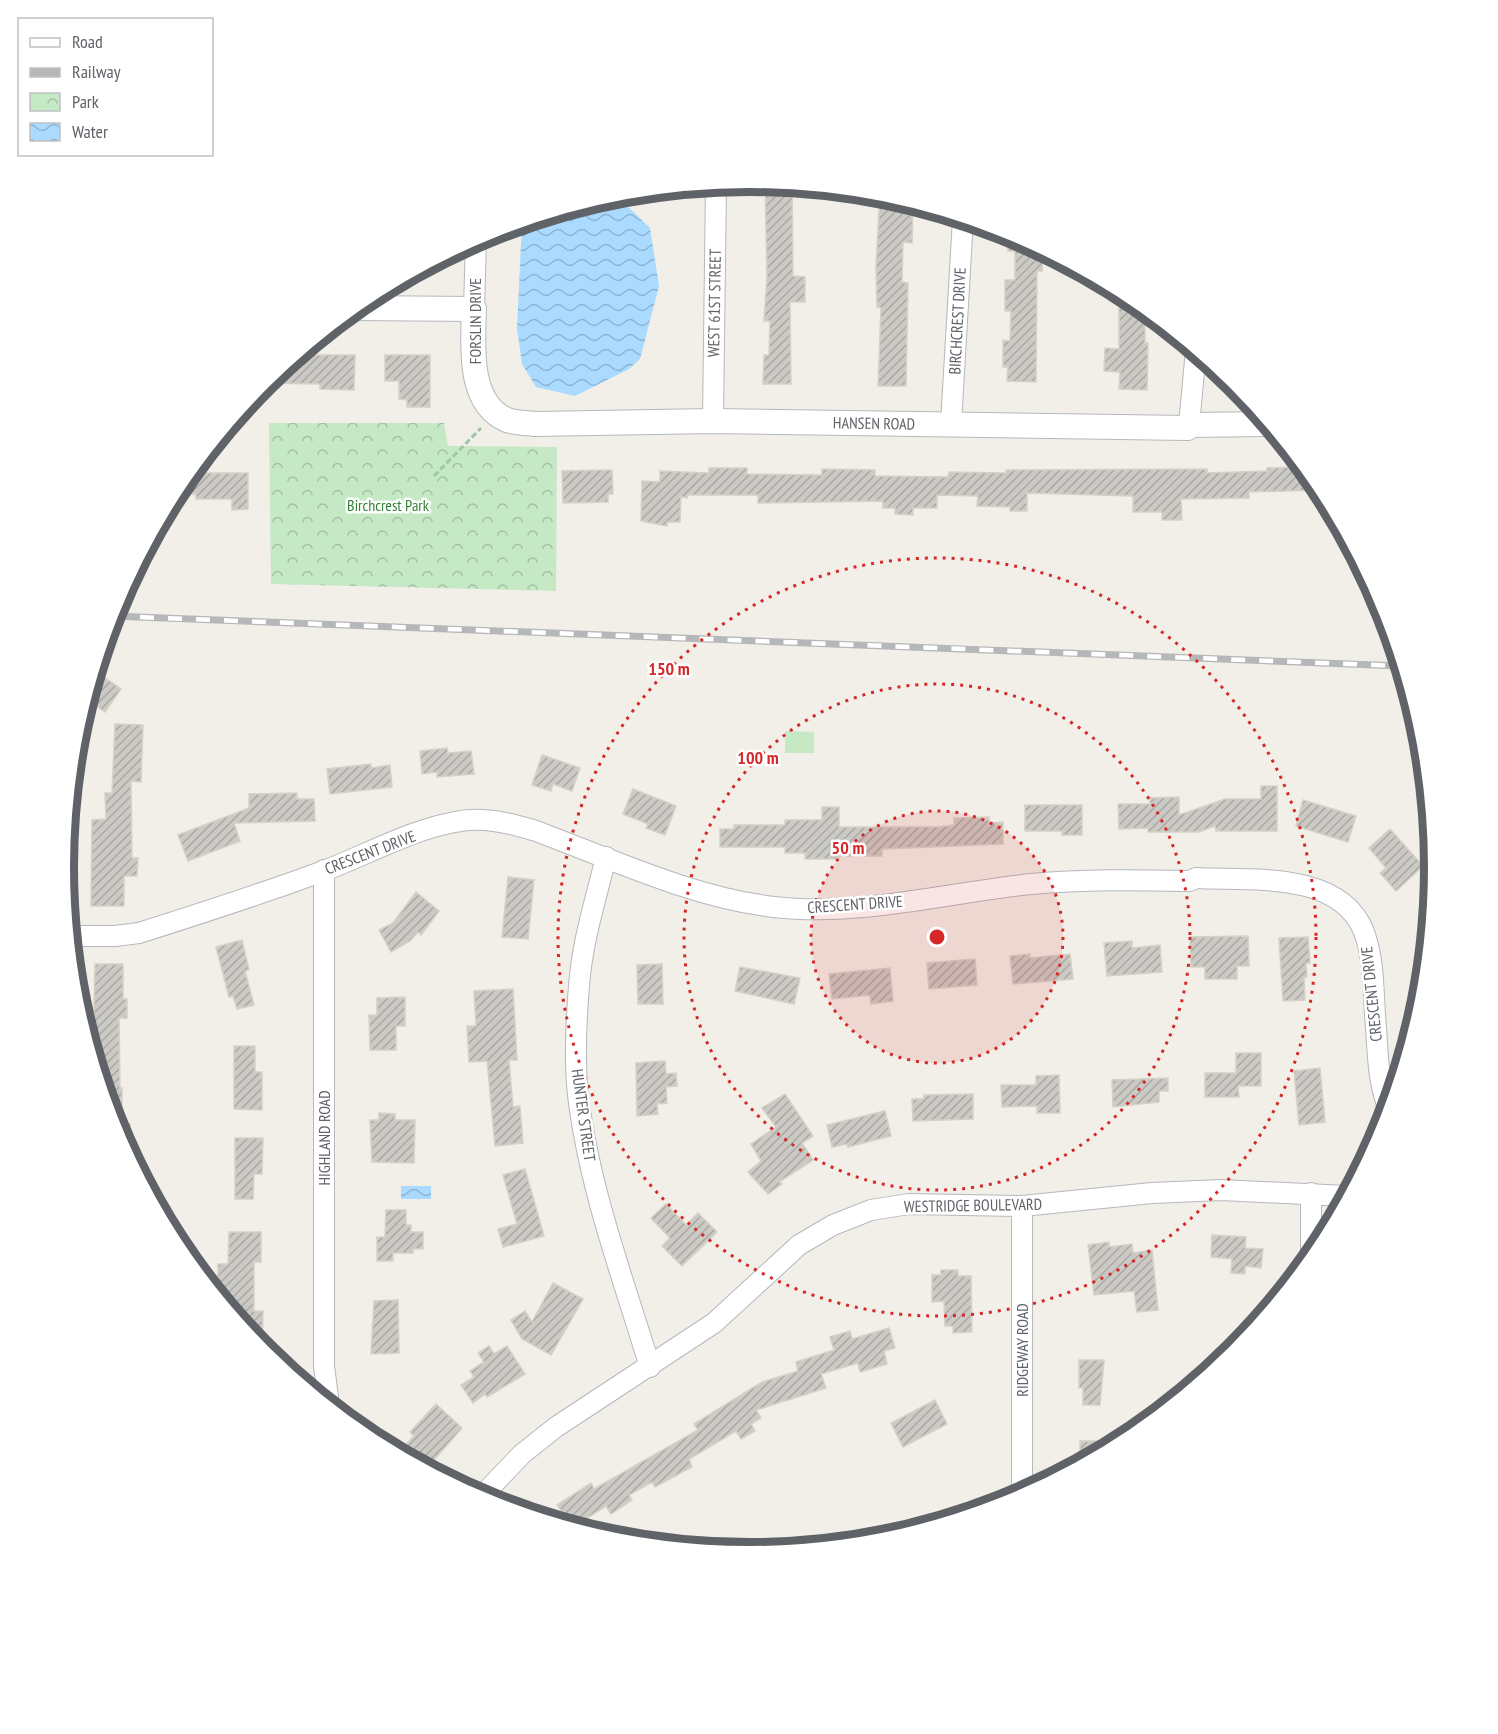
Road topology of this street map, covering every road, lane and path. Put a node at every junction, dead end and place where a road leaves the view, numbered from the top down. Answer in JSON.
{"nodes":[{"id":1,"x":716,"y":193,"type":"edge"},
{"id":2,"x":963,"y":226,"type":"edge"},
{"id":3,"x":476,"y":249,"type":"edge"},
{"id":4,"x":370,"y":308,"type":"edge"},
{"id":5,"x":474,"y":309,"type":"junction"},
{"id":6,"x":1195,"y":360,"type":"edge"},
{"id":7,"x":486,"y":412,"type":"junction"},
{"id":8,"x":713,"y":421,"type":"junction"},
{"id":9,"x":951,"y":424,"type":"junction"},
{"id":10,"x":1259,"y":424,"type":"edge"},
{"id":11,"x":1190,"y":425,"type":"junction"},
{"id":12,"x":434,"y":476,"type":"dead end"},
{"id":13,"x":606,"y":857,"type":"junction"},
{"id":14,"x":324,"y":870,"type":"junction"},
{"id":15,"x":77,"y":936,"type":"edge"},
{"id":16,"x":1384,"y":1097,"type":"edge"},
{"id":17,"x":1311,"y":1194,"type":"junction"},
{"id":18,"x":1339,"y":1196,"type":"edge"},
{"id":19,"x":1022,"y":1206,"type":"junction"},
{"id":20,"x":1311,"y":1242,"type":"edge"},
{"id":21,"x":650,"y":1367,"type":"junction"},
{"id":22,"x":328,"y":1394,"type":"edge"},
{"id":23,"x":1022,"y":1485,"type":"edge"},
{"id":24,"x":488,"y":1490,"type":"edge"}],
"edges":[{"from":1,"to":8,"type":"street","name":"WEST 61ST STREET"},
{"from":2,"to":9,"type":"street","name":"BIRCHCREST DRIVE"},
{"from":3,"to":5,"type":"street","name":"FORSLIN DRIVE"},
{"from":4,"to":5,"type":"street"},
{"from":5,"to":7,"type":"street","name":"FORSLIN DRIVE"},
{"from":6,"to":11,"type":"street"},
{"from":7,"to":8,"type":"street","name":"HANSEN ROAD"},
{"from":7,"to":12,"type":"path"},
{"from":8,"to":9,"type":"street","name":"HANSEN ROAD"},
{"from":9,"to":11,"type":"street","name":"HANSEN ROAD"},
{"from":10,"to":11,"type":"street","name":"HANSEN ROAD"},
{"from":13,"to":14,"type":"street","name":"CRESCENT DRIVE"},
{"from":13,"to":16,"type":"street","name":"CRESCENT DRIVE"},
{"from":13,"to":21,"type":"street","name":"HUNTER STREET"},
{"from":14,"to":15,"type":"street","name":"CRESCENT DRIVE"},
{"from":14,"to":22,"type":"street","name":"HIGHLAND ROAD"},
{"from":17,"to":18,"type":"street","name":"WESTRIDGE BOULEVARD"},
{"from":17,"to":19,"type":"street","name":"WESTRIDGE BOULEVARD"},
{"from":17,"to":20,"type":"street"},
{"from":19,"to":21,"type":"street","name":"WESTRIDGE BOULEVARD"},
{"from":19,"to":23,"type":"street","name":"RIDGEWAY ROAD"},
{"from":21,"to":24,"type":"street","name":"WESTRIDGE BOULEVARD"}]}
